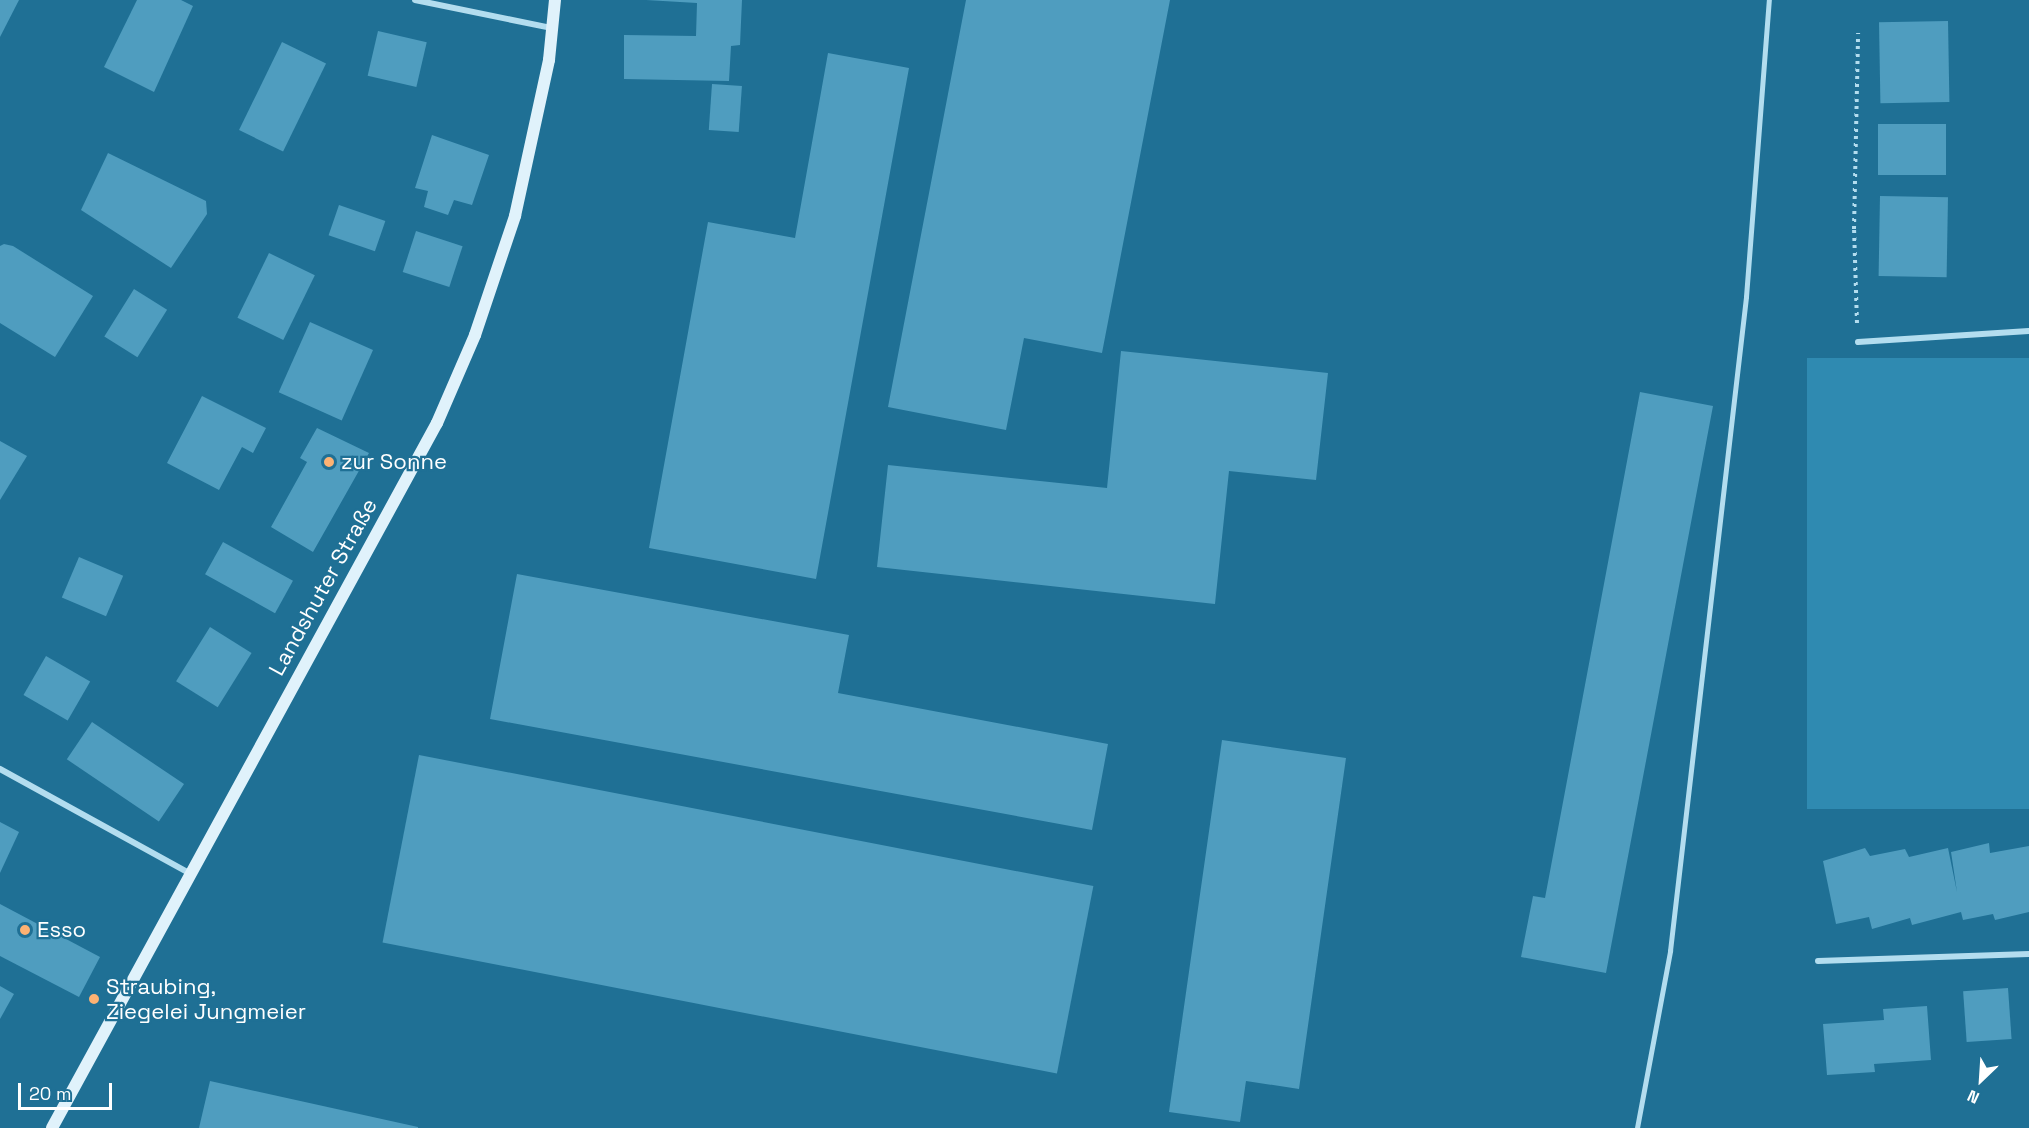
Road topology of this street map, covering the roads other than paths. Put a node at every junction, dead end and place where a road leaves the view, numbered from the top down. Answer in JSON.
{"nodes":[{"id":1,"x":416,"y":0,"type":"edge"},
{"id":2,"x":555,"y":0,"type":"edge"},
{"id":3,"x":1769,"y":0,"type":"edge"},
{"id":4,"x":552,"y":28,"type":"junction"},
{"id":5,"x":2029,"y":332,"type":"edge"},
{"id":6,"x":1858,"y":342,"type":"road end"},
{"id":7,"x":0,"y":769,"type":"edge"},
{"id":8,"x":189,"y":873,"type":"junction"},
{"id":9,"x":2029,"y":954,"type":"edge"},
{"id":10,"x":1818,"y":961,"type":"dead end"},
{"id":11,"x":52,"y":1128,"type":"edge"},
{"id":12,"x":1637,"y":1128,"type":"edge"}],
"edges":[{"from":1,"to":4,"type":"street"},
{"from":2,"to":4,"type":"main road","name":"Landshuter Straße"},
{"from":3,"to":12,"type":"lane"},
{"from":4,"to":8,"type":"main road","name":"Landshuter Straße"},
{"from":5,"to":6,"type":"street"},
{"from":7,"to":8,"type":"street"},
{"from":8,"to":11,"type":"main road","name":"Landshuter Straße"},
{"from":9,"to":10,"type":"street"}]}
